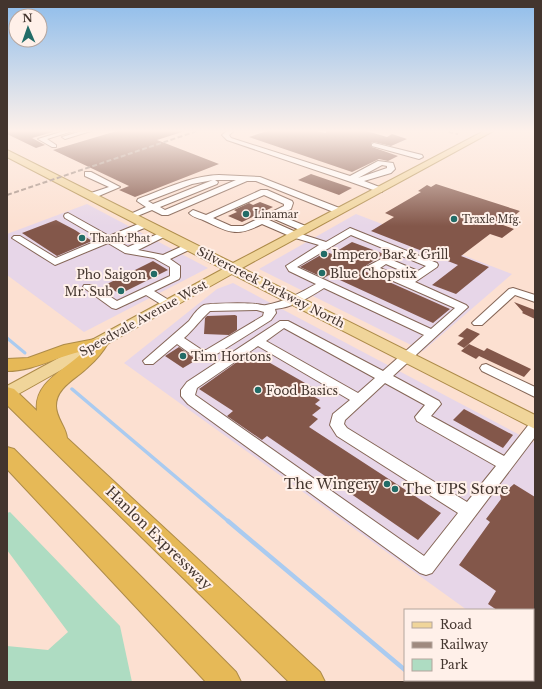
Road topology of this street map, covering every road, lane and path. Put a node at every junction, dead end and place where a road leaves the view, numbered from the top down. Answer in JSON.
{"nodes":[{"id":1,"x":25,"y":162,"type":"edge"},
{"id":2,"x":300,"y":162,"type":"edge"},
{"id":3,"x":430,"y":162,"type":"edge"},
{"id":4,"x":88,"y":174,"type":"dead end"},
{"id":5,"x":228,"y":177,"type":"junction"},
{"id":6,"x":247,"y":178,"type":"junction"},
{"id":7,"x":276,"y":187,"type":"junction"},
{"id":8,"x":252,"y":188,"type":"dead end"},
{"id":9,"x":379,"y":190,"type":"junction"},
{"id":10,"x":264,"y":192,"type":"junction"},
{"id":11,"x":91,"y":196,"type":"junction"},
{"id":12,"x":152,"y":207,"type":"junction"},
{"id":13,"x":339,"y":211,"type":"junction"},
{"id":14,"x":193,"y":213,"type":"dead end"},
{"id":15,"x":272,"y":215,"type":"junction"},
{"id":16,"x":68,"y":216,"type":"dead end"},
{"id":17,"x":130,"y":216,"type":"junction"},
{"id":18,"x":206,"y":218,"type":"junction"},
{"id":19,"x":262,"y":220,"type":"junction"},
{"id":20,"x":146,"y":224,"type":"junction"},
{"id":21,"x":300,"y":232,"type":"junction"},
{"id":22,"x":165,"y":234,"type":"junction"},
{"id":23,"x":17,"y":238,"type":"dead end"},
{"id":24,"x":109,"y":239,"type":"junction"},
{"id":25,"x":190,"y":246,"type":"junction"},
{"id":26,"x":323,"y":247,"type":"junction"},
{"id":27,"x":128,"y":250,"type":"junction"},
{"id":28,"x":163,"y":259,"type":"junction"},
{"id":29,"x":233,"y":268,"type":"junction"},
{"id":30,"x":419,"y":274,"type":"junction"},
{"id":31,"x":324,"y":283,"type":"junction"},
{"id":32,"x":407,"y":284,"type":"junction"},
{"id":33,"x":88,"y":287,"type":"dead end"},
{"id":34,"x":146,"y":291,"type":"junction"},
{"id":35,"x":292,"y":298,"type":"junction"},
{"id":36,"x":535,"y":299,"type":"edge"},
{"id":37,"x":168,"y":304,"type":"junction"},
{"id":38,"x":270,"y":308,"type":"junction"},
{"id":39,"x":478,"y":323,"type":"dead end"},
{"id":40,"x":432,"y":334,"type":"junction"},
{"id":41,"x":176,"y":338,"type":"junction"},
{"id":42,"x":258,"y":341,"type":"junction"},
{"id":43,"x":100,"y":343,"type":"junction"},
{"id":44,"x":406,"y":356,"type":"junction"},
{"id":45,"x":149,"y":361,"type":"dead end"},
{"id":46,"x":7,"y":365,"type":"edge"},
{"id":47,"x":486,"y":368,"type":"dead end"},
{"id":48,"x":383,"y":377,"type":"junction"},
{"id":49,"x":535,"y":392,"type":"edge"},
{"id":50,"x":7,"y":393,"type":"edge"},
{"id":51,"x":359,"y":399,"type":"junction"},
{"id":52,"x":535,"y":423,"type":"edge"},
{"id":53,"x":535,"y":427,"type":"edge"},
{"id":54,"x":60,"y":443,"type":"junction"},
{"id":55,"x":8,"y":456,"type":"edge"},
{"id":56,"x":506,"y":465,"type":"junction"},
{"id":57,"x":469,"y":511,"type":"junction"},
{"id":58,"x":226,"y":682,"type":"edge"},
{"id":59,"x":310,"y":682,"type":"edge"}],
"edges":[{"from":1,"to":11,"type":"main road","name":"Silvercreek Parkway North"},
{"from":2,"to":9,"type":"lane"},
{"from":3,"to":9,"type":"main road","name":"Speedvale Avenue West"},
{"from":4,"to":11,"type":"lane"},
{"from":5,"to":6,"type":"lane"},
{"from":5,"to":12,"type":"lane"},
{"from":5,"to":12,"type":"lane"},
{"from":6,"to":7,"type":"lane"},
{"from":6,"to":12,"type":"lane"},
{"from":7,"to":10,"type":"lane"},
{"from":7,"to":13,"type":"lane"},
{"from":8,"to":10,"type":"lane"},
{"from":9,"to":13,"type":"main road","name":"Speedvale Avenue West"},
{"from":10,"to":15,"type":"lane"},
{"from":10,"to":18,"type":"lane"},
{"from":11,"to":17,"type":"main road","name":"Silvercreek Parkway North"},
{"from":12,"to":17,"type":"lane"},
{"from":13,"to":21,"type":"main road","name":"Speedvale Avenue West"},
{"from":14,"to":18,"type":"lane"},
{"from":15,"to":19,"type":"lane"},
{"from":15,"to":21,"type":"lane"},
{"from":16,"to":24,"type":"lane"},
{"from":17,"to":20,"type":"main road","name":"Silvercreek Parkway North"},
{"from":18,"to":19,"type":"lane"},
{"from":19,"to":21,"type":"lane"},
{"from":20,"to":22,"type":"main road","name":"Silvercreek Parkway North"},
{"from":20,"to":24,"type":"lane"},
{"from":21,"to":26,"type":"lane"},
{"from":21,"to":29,"type":"main road","name":"Speedvale Avenue West"},
{"from":22,"to":25,"type":"main road","name":"Silvercreek Parkway North"},
{"from":22,"to":27,"type":"lane"},
{"from":23,"to":24,"type":"lane"},
{"from":24,"to":27,"type":"lane"},
{"from":25,"to":28,"type":"lane"},
{"from":25,"to":29,"type":"main road","name":"Silvercreek Parkway North"},
{"from":26,"to":30,"type":"lane"},
{"from":26,"to":31,"type":"lane"},
{"from":27,"to":28,"type":"lane"},
{"from":28,"to":34,"type":"lane"},
{"from":29,"to":35,"type":"main road","name":"Silvercreek Parkway North"},
{"from":29,"to":37,"type":"main road","name":"Speedvale Avenue West"},
{"from":30,"to":32,"type":"lane"},
{"from":30,"to":32,"type":"lane"},
{"from":31,"to":35,"type":"lane"},
{"from":31,"to":40,"type":"lane"},
{"from":32,"to":40,"type":"lane"},
{"from":33,"to":34,"type":"lane"},
{"from":34,"to":37,"type":"lane"},
{"from":35,"to":38,"type":"lane"},
{"from":35,"to":44,"type":"main road","name":"Silvercreek Parkway North"},
{"from":36,"to":39,"type":"lane"},
{"from":37,"to":43,"type":"main road","name":"Speedvale Avenue West"},
{"from":38,"to":41,"type":"lane"},
{"from":38,"to":41,"type":"lane"},
{"from":40,"to":44,"type":"lane"},
{"from":41,"to":45,"type":"lane"},
{"from":42,"to":48,"type":"lane"},
{"from":42,"to":51,"type":"lane"},
{"from":42,"to":57,"type":"lane"},
{"from":43,"to":46,"type":"highway"},
{"from":43,"to":50,"type":"main road","name":"Speedvale Avenue West"},
{"from":43,"to":54,"type":"highway"},
{"from":44,"to":48,"type":"lane"},
{"from":44,"to":52,"type":"main road","name":"Silvercreek Parkway North"},
{"from":47,"to":49,"type":"lane"},
{"from":48,"to":51,"type":"lane"},
{"from":48,"to":56,"type":"lane"},
{"from":50,"to":54,"type":"highway","name":"Hanlon Expressway"},
{"from":51,"to":57,"type":"lane"},
{"from":53,"to":56,"type":"lane"},
{"from":54,"to":59,"type":"highway","name":"Hanlon Expressway"},
{"from":55,"to":58,"type":"highway"},
{"from":56,"to":57,"type":"lane"}]}
